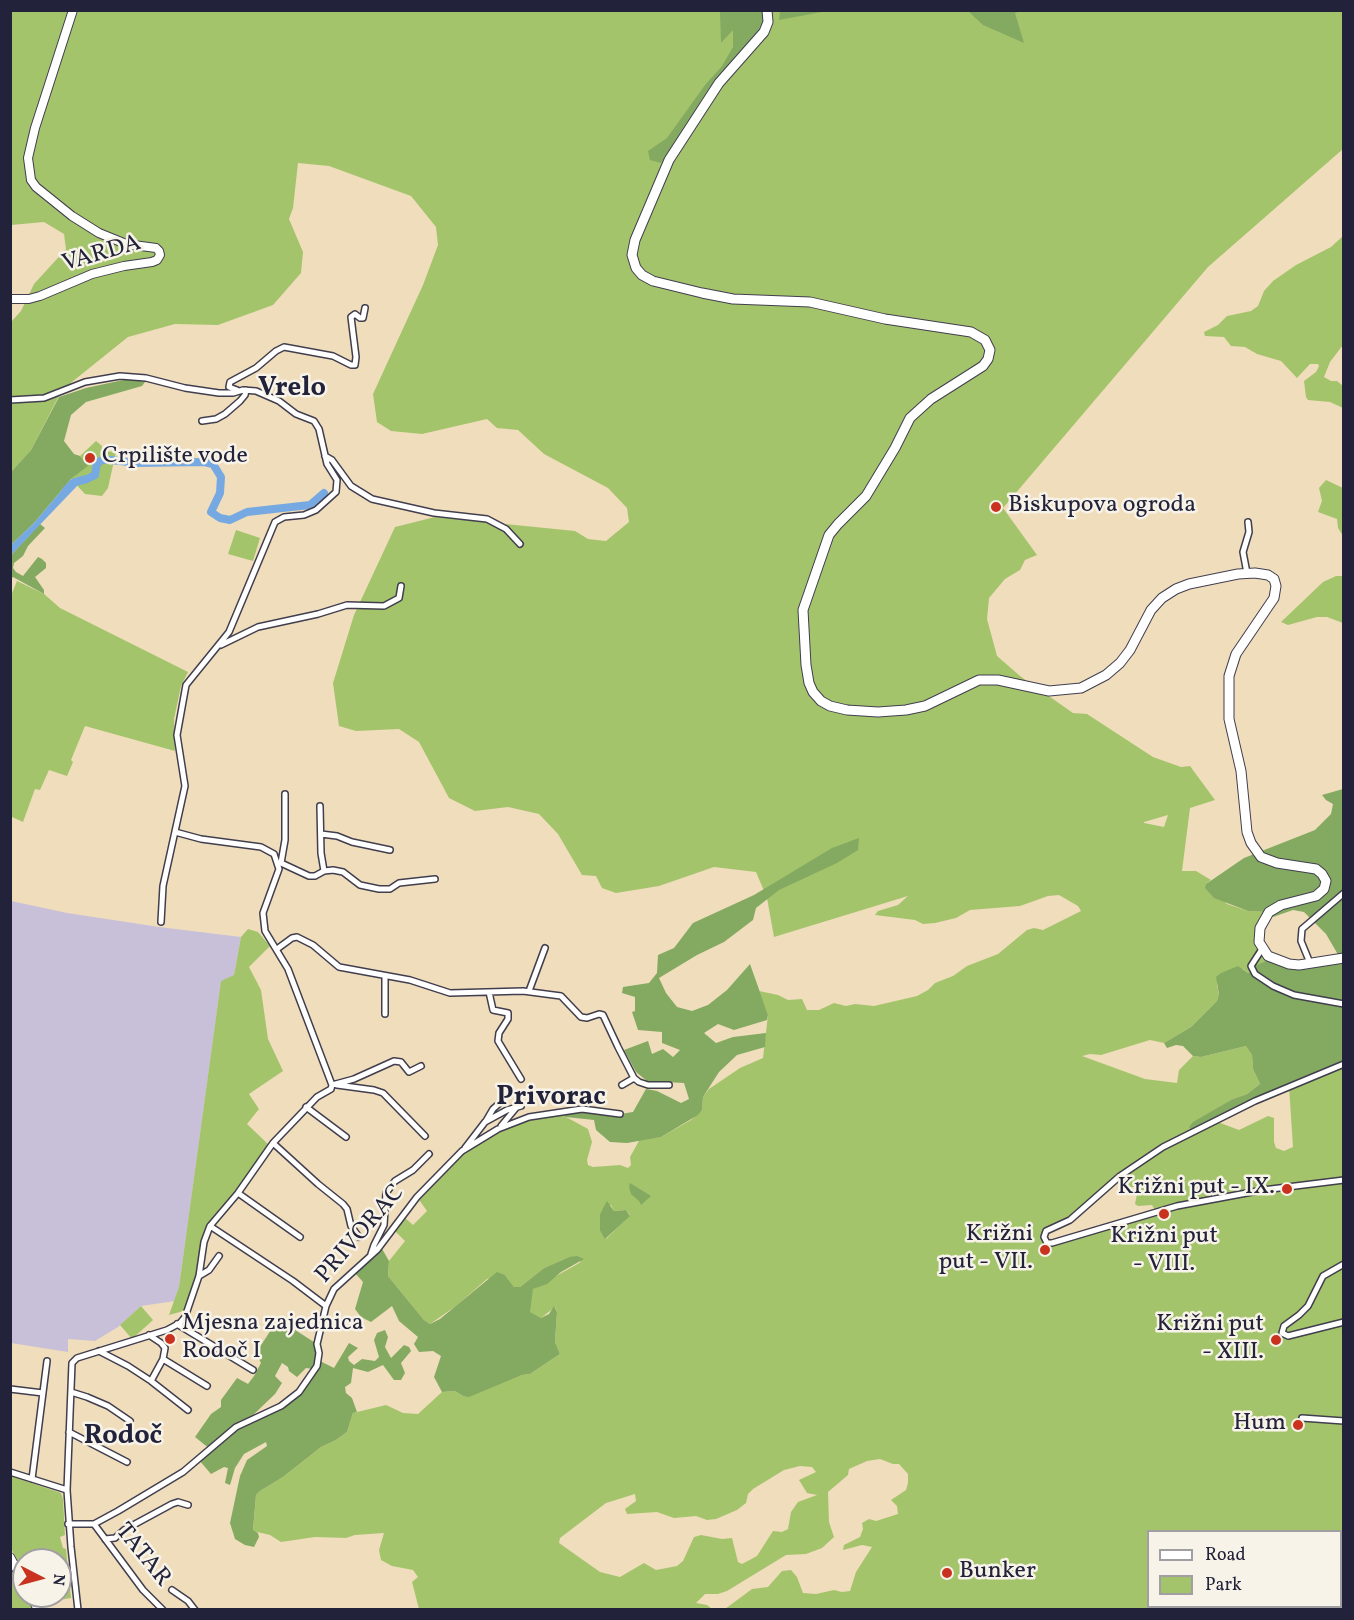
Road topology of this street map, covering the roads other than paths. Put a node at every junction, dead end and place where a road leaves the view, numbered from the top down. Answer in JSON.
{"nodes":[{"id":1,"x":73,"y":10,"type":"edge"},
{"id":2,"x":767,"y":10,"type":"edge"},
{"id":3,"x":10,"y":299,"type":"edge"},
{"id":4,"x":365,"y":308,"type":"dead end"},
{"id":5,"x":243,"y":391,"type":"junction"},
{"id":6,"x":10,"y":400,"type":"edge"},
{"id":7,"x":201,"y":421,"type":"dead end"},
{"id":8,"x":325,"y":456,"type":"junction"},
{"id":9,"x":1248,"y":522,"type":"dead end"},
{"id":10,"x":520,"y":544,"type":"dead end"},
{"id":11,"x":1247,"y":573,"type":"junction"},
{"id":12,"x":401,"y":586,"type":"dead end"},
{"id":13,"x":217,"y":647,"type":"junction"},
{"id":14,"x":285,"y":794,"type":"dead end"},
{"id":15,"x":321,"y":806,"type":"dead end"},
{"id":16,"x":175,"y":832,"type":"junction"},
{"id":17,"x":321,"y":834,"type":"junction"},
{"id":18,"x":390,"y":850,"type":"dead end"},
{"id":19,"x":280,"y":863,"type":"junction"},
{"id":20,"x":324,"y":871,"type":"junction"},
{"id":21,"x":435,"y":879,"type":"dead end"},
{"id":22,"x":1344,"y":893,"type":"edge"},
{"id":23,"x":161,"y":922,"type":"dead end"},
{"id":24,"x":545,"y":948,"type":"dead end"},
{"id":25,"x":277,"y":949,"type":"junction"},
{"id":26,"x":1262,"y":949,"type":"junction"},
{"id":27,"x":1344,"y":958,"type":"edge"},
{"id":28,"x":1311,"y":963,"type":"junction"},
{"id":29,"x":385,"y":976,"type":"junction"},
{"id":30,"x":529,"y":991,"type":"junction"},
{"id":31,"x":489,"y":992,"type":"junction"},
{"id":32,"x":1344,"y":1004,"type":"edge"},
{"id":33,"x":386,"y":1014,"type":"dead end"},
{"id":34,"x":1344,"y":1064,"type":"edge"},
{"id":35,"x":421,"y":1066,"type":"dead end"},
{"id":36,"x":634,"y":1078,"type":"junction"},
{"id":37,"x":521,"y":1080,"type":"dead end"},
{"id":38,"x":332,"y":1085,"type":"junction"},
{"id":39,"x":621,"y":1085,"type":"dead end"},
{"id":40,"x":669,"y":1085,"type":"dead end"},
{"id":41,"x":502,"y":1101,"type":"dead end"},
{"id":42,"x":306,"y":1107,"type":"junction"},
{"id":43,"x":620,"y":1114,"type":"dead end"},
{"id":44,"x":485,"y":1122,"type":"junction"},
{"id":45,"x":498,"y":1129,"type":"junction"},
{"id":46,"x":425,"y":1136,"type":"dead end"},
{"id":47,"x":346,"y":1137,"type":"dead end"},
{"id":48,"x":273,"y":1143,"type":"junction"},
{"id":49,"x":462,"y":1151,"type":"junction"},
{"id":50,"x":429,"y":1154,"type":"dead end"},
{"id":51,"x":1344,"y":1180,"type":"edge"},
{"id":52,"x":238,"y":1193,"type":"junction"},
{"id":53,"x":210,"y":1226,"type":"junction"},
{"id":54,"x":300,"y":1237,"type":"dead end"},
{"id":55,"x":359,"y":1237,"type":"dead end"},
{"id":56,"x":219,"y":1256,"type":"dead end"},
{"id":57,"x":370,"y":1258,"type":"junction"},
{"id":58,"x":1344,"y":1264,"type":"edge"},
{"id":59,"x":199,"y":1276,"type":"junction"},
{"id":60,"x":326,"y":1306,"type":"junction"},
{"id":61,"x":1344,"y":1322,"type":"edge"},
{"id":62,"x":177,"y":1324,"type":"junction"},
{"id":63,"x":149,"y":1335,"type":"junction"},
{"id":64,"x":99,"y":1351,"type":"junction"},
{"id":65,"x":163,"y":1359,"type":"junction"},
{"id":66,"x":47,"y":1361,"type":"dead end"},
{"id":67,"x":253,"y":1370,"type":"dead end"},
{"id":68,"x":151,"y":1381,"type":"junction"},
{"id":69,"x":207,"y":1386,"type":"dead end"},
{"id":70,"x":10,"y":1389,"type":"edge"},
{"id":71,"x":71,"y":1392,"type":"junction"},
{"id":72,"x":43,"y":1393,"type":"junction"},
{"id":73,"x":188,"y":1410,"type":"dead end"},
{"id":74,"x":1302,"y":1418,"type":"dead end"},
{"id":75,"x":130,"y":1421,"type":"dead end"},
{"id":76,"x":1344,"y":1421,"type":"edge"},
{"id":77,"x":69,"y":1432,"type":"junction"},
{"id":78,"x":127,"y":1462,"type":"dead end"},
{"id":79,"x":10,"y":1472,"type":"edge"},
{"id":80,"x":32,"y":1479,"type":"junction"},
{"id":81,"x":67,"y":1490,"type":"junction"},
{"id":82,"x":188,"y":1505,"type":"dead end"},
{"id":83,"x":68,"y":1524,"type":"junction"},
{"id":84,"x":94,"y":1524,"type":"junction"},
{"id":85,"x":105,"y":1539,"type":"junction"},
{"id":86,"x":172,"y":1590,"type":"dead end"},
{"id":87,"x":78,"y":1610,"type":"edge"},
{"id":88,"x":163,"y":1610,"type":"edge"},
{"id":89,"x":195,"y":1610,"type":"edge"}],
"edges":[{"from":1,"to":3,"type":"street","name":"VARDA"},
{"from":2,"to":11,"type":"main road"},
{"from":4,"to":5,"type":"street"},
{"from":5,"to":6,"type":"street"},
{"from":5,"to":7,"type":"street"},
{"from":5,"to":8,"type":"street"},
{"from":8,"to":10,"type":"street"},
{"from":8,"to":13,"type":"street"},
{"from":9,"to":11,"type":"street"},
{"from":11,"to":26,"type":"main road"},
{"from":12,"to":13,"type":"street"},
{"from":13,"to":16,"type":"street"},
{"from":14,"to":19,"type":"street"},
{"from":15,"to":17,"type":"street"},
{"from":16,"to":19,"type":"street"},
{"from":16,"to":23,"type":"street"},
{"from":17,"to":18,"type":"street"},
{"from":17,"to":20,"type":"street"},
{"from":19,"to":20,"type":"street"},
{"from":19,"to":25,"type":"street"},
{"from":20,"to":21,"type":"street"},
{"from":22,"to":28,"type":"street"},
{"from":24,"to":30,"type":"street"},
{"from":25,"to":29,"type":"street"},
{"from":25,"to":38,"type":"street"},
{"from":26,"to":28,"type":"main road"},
{"from":26,"to":32,"type":"street"},
{"from":27,"to":28,"type":"main road"},
{"from":29,"to":31,"type":"street"},
{"from":29,"to":33,"type":"street"},
{"from":30,"to":31,"type":"street"},
{"from":30,"to":36,"type":"street"},
{"from":31,"to":37,"type":"street"},
{"from":34,"to":51,"type":"street"},
{"from":35,"to":38,"type":"street"},
{"from":36,"to":39,"type":"street"},
{"from":36,"to":40,"type":"street"},
{"from":38,"to":42,"type":"street"},
{"from":38,"to":46,"type":"street"},
{"from":41,"to":44,"type":"street"},
{"from":42,"to":47,"type":"street"},
{"from":42,"to":48,"type":"street"},
{"from":43,"to":45,"type":"street","name":"PRIVORAC"},
{"from":44,"to":45,"type":"street"},
{"from":44,"to":49,"type":"street"},
{"from":45,"to":49,"type":"street","name":"PRIVORAC"},
{"from":48,"to":52,"type":"street"},
{"from":48,"to":55,"type":"street"},
{"from":49,"to":57,"type":"street","name":"PRIVORAC"},
{"from":50,"to":57,"type":"street"},
{"from":52,"to":53,"type":"street"},
{"from":52,"to":54,"type":"street"},
{"from":53,"to":59,"type":"street"},
{"from":53,"to":60,"type":"street"},
{"from":56,"to":59,"type":"street"},
{"from":57,"to":60,"type":"street","name":"PRIVORAC"},
{"from":58,"to":61,"type":"street"},
{"from":59,"to":62,"type":"street"},
{"from":60,"to":84,"type":"street","name":"PRIVORAC"},
{"from":62,"to":63,"type":"street"},
{"from":62,"to":67,"type":"street"},
{"from":63,"to":64,"type":"street"},
{"from":63,"to":65,"type":"street"},
{"from":64,"to":68,"type":"street"},
{"from":64,"to":71,"type":"street"},
{"from":65,"to":68,"type":"street"},
{"from":65,"to":69,"type":"street"},
{"from":66,"to":72,"type":"street"},
{"from":68,"to":73,"type":"street"},
{"from":70,"to":72,"type":"street"},
{"from":71,"to":75,"type":"street"},
{"from":71,"to":77,"type":"street"},
{"from":72,"to":80,"type":"street"},
{"from":74,"to":76,"type":"street"},
{"from":77,"to":78,"type":"street"},
{"from":77,"to":81,"type":"street"},
{"from":79,"to":80,"type":"street"},
{"from":80,"to":81,"type":"street"},
{"from":81,"to":83,"type":"street"},
{"from":82,"to":85,"type":"street"},
{"from":83,"to":84,"type":"street"},
{"from":83,"to":87,"type":"street"},
{"from":84,"to":85,"type":"street","name":"TATAR"},
{"from":85,"to":88,"type":"street","name":"TATAR"},
{"from":86,"to":89,"type":"street","name":"TATAR"}]}
